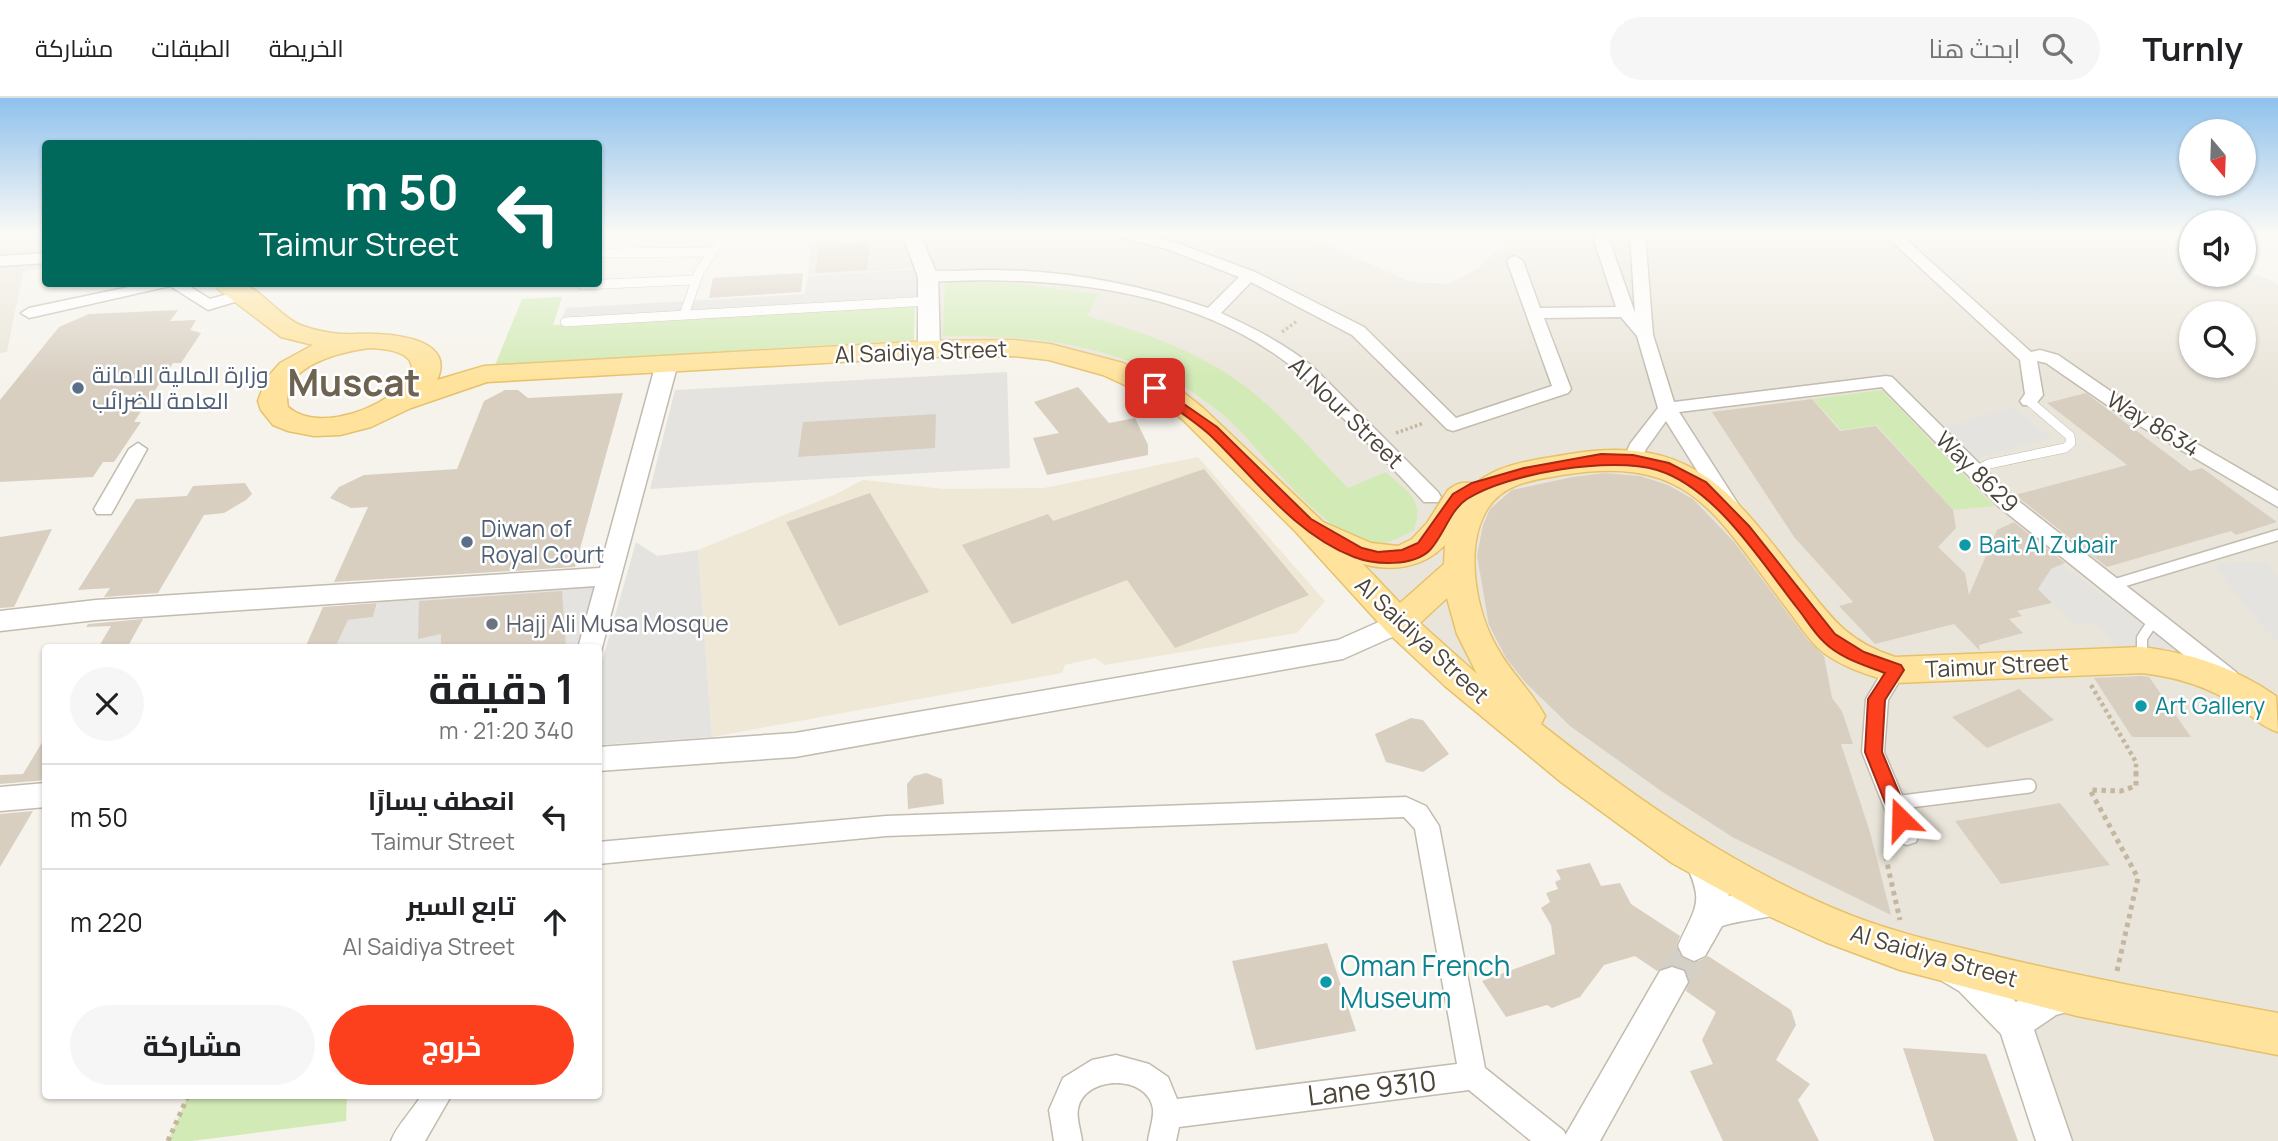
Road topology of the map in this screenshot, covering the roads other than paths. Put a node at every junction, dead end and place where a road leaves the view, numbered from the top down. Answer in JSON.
{"nodes":[{"id":1,"x":634,"y":283,"type":"edge"},
{"id":2,"x":692,"y":283,"type":"edge"},
{"id":3,"x":928,"y":283,"type":"edge"},
{"id":4,"x":1087,"y":283,"type":"edge"},
{"id":5,"x":1242,"y":283,"type":"edge"},
{"id":6,"x":1265,"y":283,"type":"edge"},
{"id":7,"x":1523,"y":283,"type":"edge"},
{"id":8,"x":1623,"y":283,"type":"edge"},
{"id":9,"x":1631,"y":283,"type":"edge"},
{"id":10,"x":1945,"y":283,"type":"edge"},
{"id":11,"x":602,"y":284,"type":"edge"},
{"id":12,"x":71,"y":287,"type":"edge"},
{"id":13,"x":149,"y":287,"type":"edge"},
{"id":14,"x":181,"y":287,"type":"edge"},
{"id":15,"x":234,"y":289,"type":"edge"},
{"id":16,"x":928,"y":301,"type":"junction"},
{"id":17,"x":69,"y":304,"type":"junction"},
{"id":18,"x":1626,"y":312,"type":"junction"},
{"id":19,"x":29,"y":313,"type":"dead end"},
{"id":20,"x":1534,"y":313,"type":"junction"},
{"id":21,"x":1211,"y":314,"type":"junction"},
{"id":22,"x":684,"y":315,"type":"junction"},
{"id":23,"x":565,"y":322,"type":"dead end"},
{"id":24,"x":290,"y":331,"type":"junction"},
{"id":25,"x":1644,"y":335,"type":"junction"},
{"id":26,"x":355,"y":342,"type":"junction"},
{"id":27,"x":929,"y":349,"type":"junction"},
{"id":28,"x":421,"y":352,"type":"junction"},
{"id":29,"x":2028,"y":358,"type":"junction"},
{"id":30,"x":667,"y":363,"type":"junction"},
{"id":31,"x":484,"y":374,"type":"junction"},
{"id":32,"x":276,"y":386,"type":"junction"},
{"id":33,"x":2029,"y":401,"type":"joint"},
{"id":34,"x":401,"y":402,"type":"junction"},
{"id":35,"x":1667,"y":408,"type":"junction"},
{"id":36,"x":138,"y":449,"type":"dead end"},
{"id":37,"x":1633,"y":459,"type":"junction"},
{"id":38,"x":1978,"y":474,"type":"junction"},
{"id":39,"x":1495,"y":483,"type":"junction"},
{"id":40,"x":1431,"y":498,"type":"dead end"},
{"id":41,"x":2278,"y":500,"type":"edge"},
{"id":42,"x":104,"y":509,"type":"dead end"},
{"id":43,"x":1306,"y":523,"type":"junction"},
{"id":44,"x":1744,"y":530,"type":"junction"},
{"id":45,"x":2278,"y":535,"type":"edge"},
{"id":46,"x":1459,"y":568,"type":"junction"},
{"id":47,"x":610,"y":576,"type":"junction"},
{"id":48,"x":2112,"y":585,"type":"junction"},
{"id":49,"x":2154,"y":620,"type":"junction"},
{"id":50,"x":0,"y":621,"type":"edge"},
{"id":51,"x":1399,"y":623,"type":"junction"},
{"id":52,"x":592,"y":644,"type":"edge"},
{"id":53,"x":2142,"y":660,"type":"junction"},
{"id":54,"x":1895,"y":670,"type":"junction"},
{"id":55,"x":2246,"y":692,"type":"junction"},
{"id":56,"x":2278,"y":718,"type":"edge"},
{"id":57,"x":602,"y":759,"type":"edge"},
{"id":58,"x":1574,"y":771,"type":"junction"},
{"id":59,"x":2029,"y":786,"type":"dead end"},
{"id":60,"x":42,"y":795,"type":"edge"},
{"id":61,"x":0,"y":799,"type":"edge"},
{"id":62,"x":1894,"y":803,"type":"junction"},
{"id":63,"x":1907,"y":835,"type":"road end"},
{"id":64,"x":602,"y":853,"type":"edge"},
{"id":65,"x":1698,"y":857,"type":"junction"},
{"id":66,"x":1778,"y":901,"type":"junction"},
{"id":67,"x":1714,"y":914,"type":"junction"},
{"id":68,"x":1694,"y":946,"type":"tunnel mouth"},
{"id":69,"x":1919,"y":955,"type":"junction"},
{"id":70,"x":1672,"y":982,"type":"tunnel mouth"},
{"id":71,"x":2092,"y":999,"type":"junction"},
{"id":72,"x":2015,"y":1025,"type":"junction"},
{"id":73,"x":2278,"y":1034,"type":"edge"},
{"id":74,"x":1473,"y":1076,"type":"junction"},
{"id":75,"x":435,"y":1099,"type":"edge"},
{"id":76,"x":1167,"y":1114,"type":"junction"},
{"id":77,"x":405,"y":1141,"type":"edge"},
{"id":78,"x":1068,"y":1141,"type":"edge"},
{"id":79,"x":1162,"y":1141,"type":"edge"},
{"id":80,"x":1554,"y":1141,"type":"edge"},
{"id":81,"x":1580,"y":1141,"type":"edge"},
{"id":82,"x":2054,"y":1141,"type":"edge"}],
"edges":[{"from":1,"to":11,"type":"lane"},
{"from":2,"to":22,"type":"lane"},
{"from":3,"to":16,"type":"street"},
{"from":4,"to":21,"type":"street","name":"Al Nour Street"},
{"from":5,"to":21,"type":"street"},
{"from":6,"to":20,"type":"street"},
{"from":7,"to":20,"type":"street"},
{"from":8,"to":18,"type":"street"},
{"from":9,"to":25,"type":"street"},
{"from":10,"to":29,"type":"street"},
{"from":12,"to":17,"type":"street"},
{"from":13,"to":17,"type":"street"},
{"from":14,"to":15,"type":"street"},
{"from":15,"to":24,"type":"main road"},
{"from":16,"to":22,"type":"lane"},
{"from":16,"to":27,"type":"street"},
{"from":17,"to":19,"type":"street"},
{"from":18,"to":20,"type":"street"},
{"from":18,"to":25,"type":"street"},
{"from":21,"to":40,"type":"street","name":"Al Nour Street"},
{"from":22,"to":23,"type":"lane"},
{"from":24,"to":26,"type":"main road"},
{"from":24,"to":32,"type":"main road"},
{"from":25,"to":35,"type":"street"},
{"from":26,"to":28,"type":"main road","name":"Al Saidiya Street"},
{"from":26,"to":32,"type":"main road"},
{"from":27,"to":30,"type":"main road","name":"Al Saidiya Street"},
{"from":27,"to":43,"type":"main road","name":"Al Saidiya Street"},
{"from":28,"to":31,"type":"main road","name":"Al Saidiya Street"},
{"from":28,"to":34,"type":"main road"},
{"from":29,"to":33,"type":"street"},
{"from":29,"to":41,"type":"street","name":"Way 8634"},
{"from":30,"to":31,"type":"main road","name":"Al Saidiya Street"},
{"from":30,"to":47,"type":"street"},
{"from":31,"to":34,"type":"main road","name":"Al Saidiya Street"},
{"from":32,"to":34,"type":"main road"},
{"from":33,"to":38,"type":"lane"},
{"from":35,"to":37,"type":"street"},
{"from":35,"to":38,"type":"street","name":"Way 8629"},
{"from":35,"to":44,"type":"street"},
{"from":36,"to":42,"type":"street"},
{"from":37,"to":39,"type":"main road","name":"Taimur Street"},
{"from":37,"to":44,"type":"main road","name":"Taimur Street"},
{"from":38,"to":48,"type":"street","name":"Way 8629"},
{"from":39,"to":43,"type":"main road","name":"Taimur Street"},
{"from":39,"to":46,"type":"main road"},
{"from":43,"to":51,"type":"main road","name":"Al Saidiya Street"},
{"from":44,"to":54,"type":"main road","name":"Taimur Street"},
{"from":45,"to":48,"type":"lane"},
{"from":46,"to":51,"type":"main road"},
{"from":46,"to":58,"type":"main road"},
{"from":47,"to":50,"type":"street"},
{"from":47,"to":52,"type":"street"},
{"from":48,"to":49,"type":"street","name":"Way 8629"},
{"from":49,"to":53,"type":"lane"},
{"from":49,"to":55,"type":"street","name":"Way 8629"},
{"from":51,"to":57,"type":"street"},
{"from":51,"to":58,"type":"main road","name":"Al Saidiya Street"},
{"from":53,"to":54,"type":"main road","name":"Taimur Street"},
{"from":53,"to":55,"type":"main road","name":"Taimur Street"},
{"from":54,"to":62,"type":"street"},
{"from":55,"to":56,"type":"main road","name":"Taimur Street"},
{"from":58,"to":65,"type":"main road","name":"Al Saidiya Street"},
{"from":59,"to":62,"type":"lane"},
{"from":60,"to":61,"type":"street"},
{"from":62,"to":63,"type":"street"},
{"from":64,"to":74,"type":"street"},
{"from":65,"to":66,"type":"main road","name":"Al Saidiya Street"},
{"from":65,"to":67,"type":"street"},
{"from":66,"to":67,"type":"street"},
{"from":66,"to":69,"type":"main road","name":"Al Saidiya Street"},
{"from":67,"to":68,"type":"street"},
{"from":69,"to":71,"type":"main road","name":"Al Saidiya Street"},
{"from":69,"to":72,"type":"street"},
{"from":70,"to":81,"type":"street"},
{"from":71,"to":72,"type":"street"},
{"from":71,"to":73,"type":"main road","name":"Al Saidiya Street"},
{"from":72,"to":82,"type":"street"},
{"from":74,"to":76,"type":"street","name":"Lane 9310"},
{"from":74,"to":80,"type":"street"},
{"from":75,"to":77,"type":"street"},
{"from":76,"to":78,"type":"street"},
{"from":76,"to":79,"type":"street"}]}
